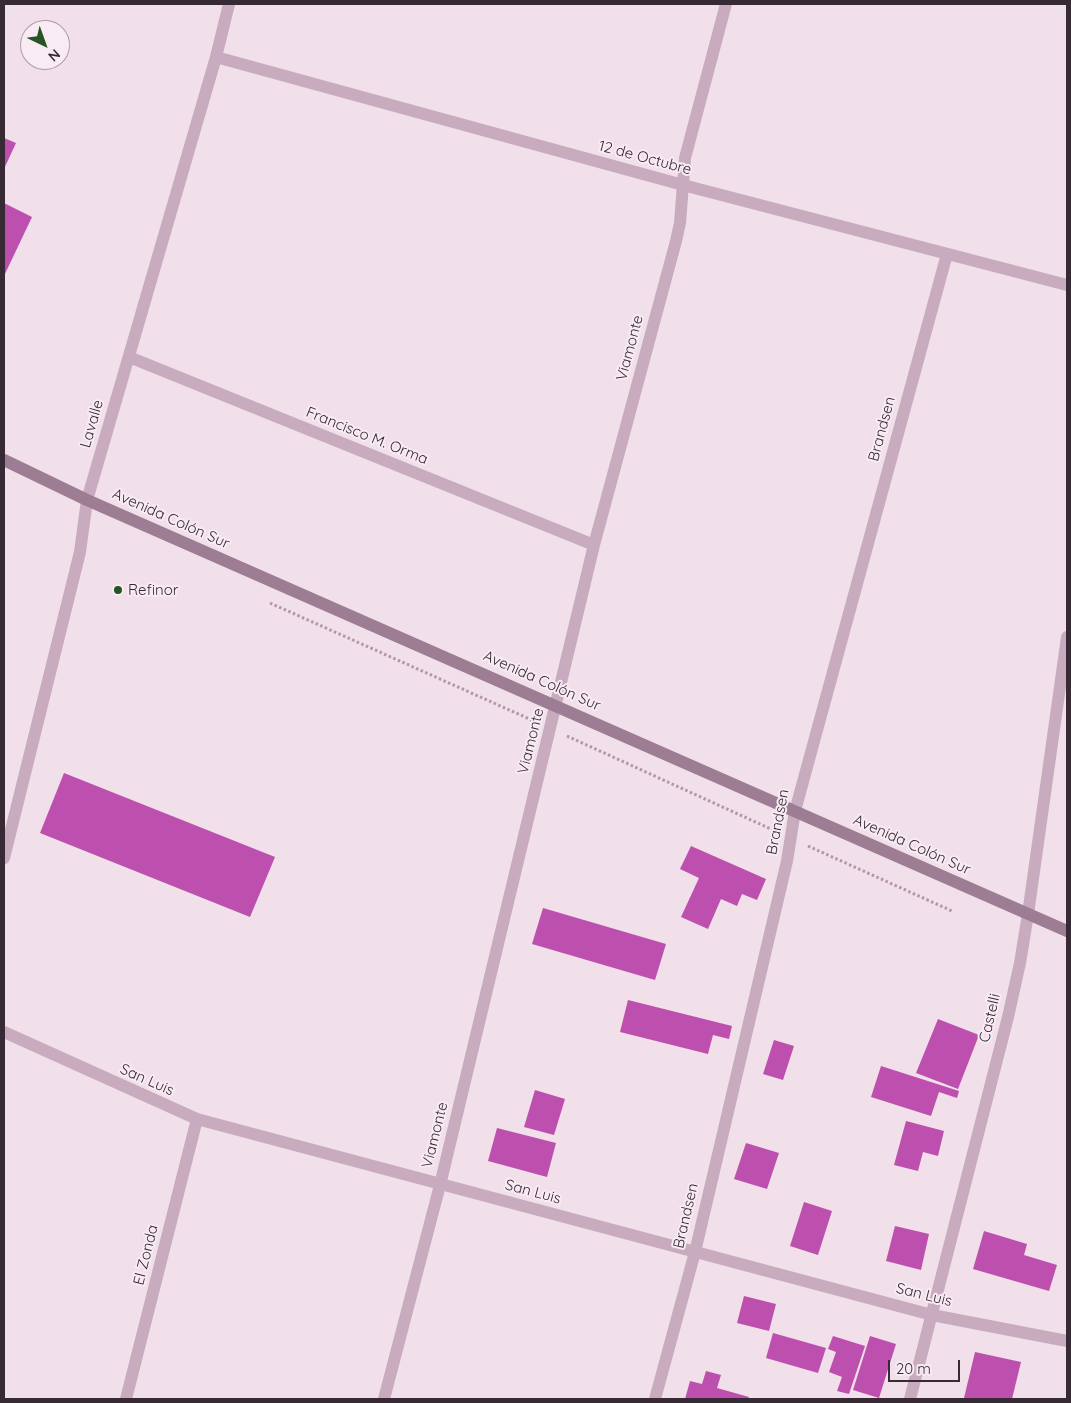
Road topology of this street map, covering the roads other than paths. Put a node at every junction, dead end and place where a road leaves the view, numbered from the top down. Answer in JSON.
{"nodes":[{"id":1,"x":229,"y":4,"type":"edge"},
{"id":2,"x":726,"y":4,"type":"edge"},
{"id":3,"x":216,"y":57,"type":"junction"},
{"id":4,"x":683,"y":185,"type":"junction"},
{"id":5,"x":947,"y":254,"type":"junction"},
{"id":6,"x":1067,"y":285,"type":"edge"},
{"id":7,"x":128,"y":356,"type":"junction"},
{"id":8,"x":4,"y":460,"type":"edge"},
{"id":9,"x":87,"y":500,"type":"junction"},
{"id":10,"x":594,"y":545,"type":"junction"},
{"id":11,"x":1067,"y":636,"type":"edge"},
{"id":12,"x":556,"y":705,"type":"junction"},
{"id":13,"x":794,"y":811,"type":"junction"},
{"id":14,"x":4,"y":858,"type":"edge"},
{"id":15,"x":1028,"y":914,"type":"junction"},
{"id":16,"x":1067,"y":932,"type":"edge"},
{"id":17,"x":4,"y":1032,"type":"edge"},
{"id":18,"x":197,"y":1119,"type":"junction"},
{"id":19,"x":440,"y":1185,"type":"junction"},
{"id":20,"x":695,"y":1252,"type":"junction"},
{"id":21,"x":932,"y":1315,"type":"junction"},
{"id":22,"x":1067,"y":1341,"type":"edge"},
{"id":23,"x":126,"y":1399,"type":"edge"},
{"id":24,"x":384,"y":1399,"type":"edge"},
{"id":25,"x":656,"y":1399,"type":"edge"},
{"id":26,"x":910,"y":1399,"type":"edge"}],
"edges":[{"from":1,"to":3,"type":"street","name":"Lavalle"},
{"from":2,"to":4,"type":"street","name":"Viamonte"},
{"from":3,"to":4,"type":"street","name":"12 de Octubre"},
{"from":3,"to":7,"type":"street","name":"Lavalle"},
{"from":4,"to":5,"type":"street","name":"12 de Octubre"},
{"from":4,"to":10,"type":"street","name":"Viamonte"},
{"from":5,"to":6,"type":"street","name":"12 de Octubre"},
{"from":5,"to":13,"type":"street","name":"Brandsen"},
{"from":7,"to":9,"type":"street","name":"Lavalle"},
{"from":7,"to":10,"type":"street","name":"Francisco M. Orma"},
{"from":8,"to":9,"type":"main road","name":"Avenida Colón Sur"},
{"from":9,"to":12,"type":"main road","name":"Avenida Colón Sur"},
{"from":9,"to":14,"type":"street","name":"Lavalle"},
{"from":10,"to":12,"type":"street","name":"Viamonte"},
{"from":11,"to":15,"type":"street","name":"Castelli"},
{"from":12,"to":13,"type":"main road","name":"Avenida Colón Sur"},
{"from":12,"to":19,"type":"street","name":"Viamonte"},
{"from":13,"to":15,"type":"main road","name":"Avenida Colón Sur"},
{"from":13,"to":20,"type":"street","name":"Brandsen"},
{"from":15,"to":16,"type":"main road","name":"Avenida Colón Sur"},
{"from":15,"to":21,"type":"street","name":"Castelli"},
{"from":17,"to":18,"type":"street","name":"San Luis"},
{"from":18,"to":19,"type":"street","name":"San Luis"},
{"from":18,"to":23,"type":"street","name":"El Zonda"},
{"from":19,"to":20,"type":"street","name":"San Luis"},
{"from":19,"to":24,"type":"street","name":"Viamonte"},
{"from":20,"to":21,"type":"street","name":"San Luis"},
{"from":20,"to":25,"type":"street","name":"Brandsen"},
{"from":21,"to":22,"type":"street","name":"San Luis"},
{"from":21,"to":26,"type":"street","name":"Castelli"}]}
